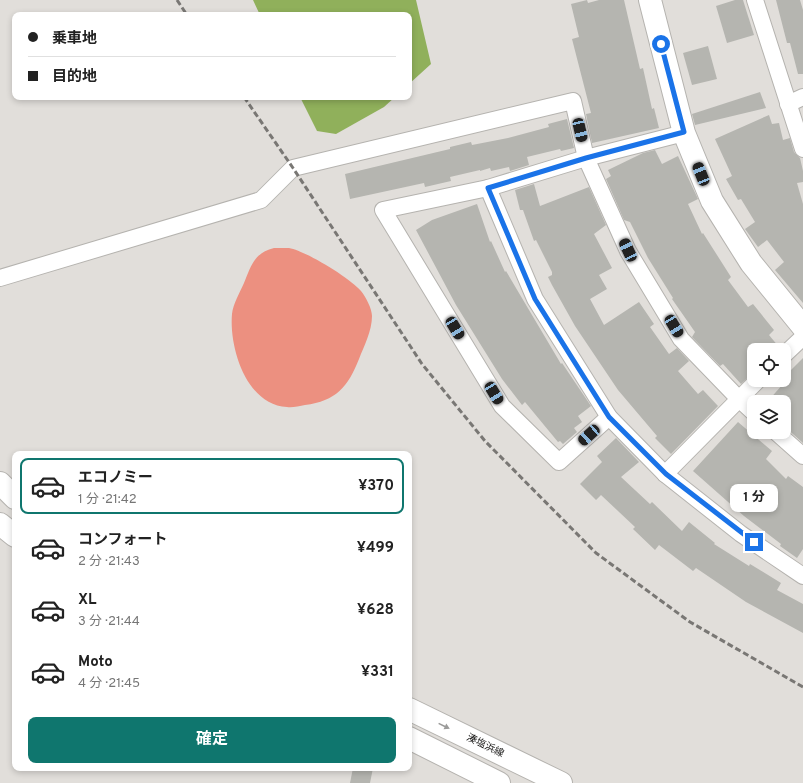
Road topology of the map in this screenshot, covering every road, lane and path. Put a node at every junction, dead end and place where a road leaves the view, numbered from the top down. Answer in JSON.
{"nodes":[{"id":1,"x":650,"y":0,"type":"edge"},
{"id":2,"x":755,"y":0,"type":"edge"},
{"id":3,"x":803,"y":97,"type":"edge"},
{"id":4,"x":788,"y":104,"type":"junction"},
{"id":5,"x":684,"y":132,"type":"junction"},
{"id":6,"x":803,"y":149,"type":"edge"},
{"id":7,"x":586,"y":158,"type":"junction"},
{"id":8,"x":488,"y":188,"type":"junction"},
{"id":9,"x":0,"y":278,"type":"edge"},
{"id":10,"x":803,"y":327,"type":"edge"},
{"id":11,"x":803,"y":337,"type":"edge"},
{"id":12,"x":791,"y":348,"type":"edge"},
{"id":13,"x":751,"y":387,"type":"edge"},
{"id":14,"x":739,"y":399,"type":"junction"},
{"id":15,"x":747,"y":406,"type":"edge"},
{"id":16,"x":609,"y":417,"type":"junction"},
{"id":17,"x":784,"y":439,"type":"edge"},
{"id":18,"x":803,"y":456,"type":"edge"},
{"id":19,"x":666,"y":474,"type":"junction"},
{"id":20,"x":0,"y":483,"type":"edge"},
{"id":21,"x":12,"y":495,"type":"edge"},
{"id":22,"x":0,"y":524,"type":"edge"},
{"id":23,"x":12,"y":534,"type":"edge"},
{"id":24,"x":803,"y":576,"type":"edge"},
{"id":25,"x":412,"y":710,"type":"edge"},
{"id":26,"x":412,"y":739,"type":"edge"},
{"id":27,"x":500,"y":783,"type":"edge"},
{"id":28,"x":561,"y":783,"type":"edge"}],
"edges":[{"from":1,"to":5,"type":"street"},
{"from":2,"to":4,"type":"street"},
{"from":3,"to":4,"type":"street"},
{"from":4,"to":6,"type":"street"},
{"from":5,"to":7,"type":"street"},
{"from":5,"to":10,"type":"street"},
{"from":7,"to":8,"type":"street"},
{"from":7,"to":9,"type":"street"},
{"from":7,"to":14,"type":"street"},
{"from":8,"to":16,"type":"street"},
{"from":8,"to":16,"type":"street"},
{"from":11,"to":12,"type":"street"},
{"from":13,"to":14,"type":"street"},
{"from":14,"to":15,"type":"street"},
{"from":14,"to":19,"type":"street"},
{"from":16,"to":19,"type":"street"},
{"from":17,"to":18,"type":"street"},
{"from":19,"to":24,"type":"street"},
{"from":20,"to":21,"type":"street"},
{"from":22,"to":23,"type":"street"},
{"from":25,"to":28,"type":"street","name":"湊塩浜線","one_way":true},
{"from":26,"to":27,"type":"street"}]}
